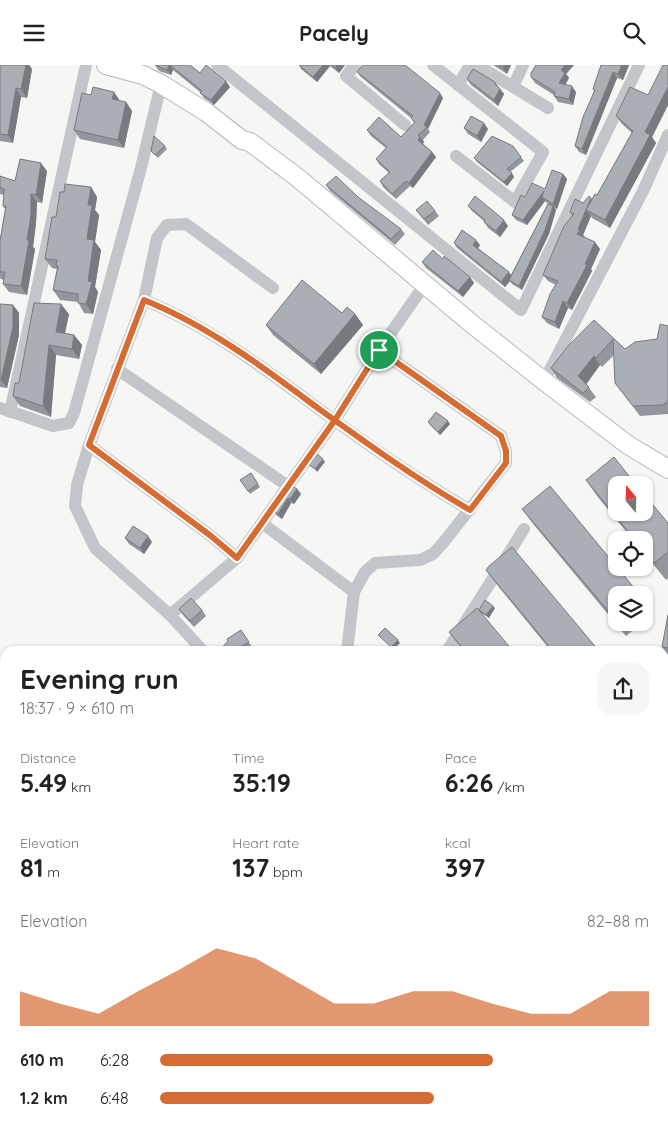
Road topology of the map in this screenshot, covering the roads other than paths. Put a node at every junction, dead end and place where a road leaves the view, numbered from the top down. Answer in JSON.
{"nodes":[{"id":1,"x":86,"y":65,"type":"edge"},
{"id":2,"x":106,"y":65,"type":"edge"},
{"id":3,"x":217,"y":65,"type":"edge"},
{"id":4,"x":355,"y":65,"type":"edge"},
{"id":5,"x":433,"y":65,"type":"edge"},
{"id":6,"x":470,"y":65,"type":"edge"},
{"id":7,"x":477,"y":65,"type":"edge"},
{"id":8,"x":523,"y":65,"type":"edge"},
{"id":9,"x":639,"y":65,"type":"edge"},
{"id":10,"x":144,"y":70,"type":"edge"},
{"id":11,"x":162,"y":85,"type":"junction"},
{"id":12,"x":458,"y":85,"type":"junction"},
{"id":13,"x":513,"y":87,"type":"junction"},
{"id":14,"x":548,"y":108,"type":"dead end"},
{"id":15,"x":405,"y":125,"type":"dead end"},
{"id":16,"x":668,"y":135,"type":"edge"},
{"id":17,"x":456,"y":156,"type":"dead end"},
{"id":18,"x":425,"y":284,"type":"junction"},
{"id":19,"x":273,"y":288,"type":"dead end"},
{"id":20,"x":144,"y":300,"type":"junction"},
{"id":21,"x":379,"y":350,"type":"junction"},
{"id":22,"x":117,"y":369,"type":"junction"},
{"id":23,"x":544,"y":381,"type":"junction"},
{"id":24,"x":5,"y":410,"type":"edge"},
{"id":25,"x":335,"y":420,"type":"junction"},
{"id":26,"x":89,"y":445,"type":"junction"},
{"id":27,"x":668,"y":469,"type":"edge"},
{"id":28,"x":288,"y":486,"type":"junction"},
{"id":29,"x":470,"y":510,"type":"junction"},
{"id":30,"x":262,"y":523,"type":"junction"},
{"id":31,"x":524,"y":529,"type":"edge"},
{"id":32,"x":237,"y":558,"type":"junction"},
{"id":33,"x":354,"y":592,"type":"junction"},
{"id":34,"x":170,"y":615,"type":"junction"},
{"id":35,"x":198,"y":646,"type":"edge"},
{"id":36,"x":348,"y":646,"type":"edge"},
{"id":37,"x":450,"y":646,"type":"edge"}],
"edges":[{"from":1,"to":24,"type":"street"},
{"from":2,"to":10,"type":"main road"},
{"from":3,"to":9,"type":"street"},
{"from":4,"to":15,"type":"street"},
{"from":5,"to":12,"type":"street"},
{"from":6,"to":12,"type":"street"},
{"from":7,"to":13,"type":"street"},
{"from":8,"to":13,"type":"street"},
{"from":10,"to":11,"type":"main road"},
{"from":11,"to":18,"type":"main road"},
{"from":11,"to":24,"type":"street"},
{"from":12,"to":17,"type":"street"},
{"from":13,"to":14,"type":"street"},
{"from":16,"to":23,"type":"street"},
{"from":18,"to":21,"type":"street"},
{"from":18,"to":23,"type":"main road"},
{"from":19,"to":20,"type":"street"},
{"from":20,"to":22,"type":"street"},
{"from":20,"to":25,"type":"street"},
{"from":21,"to":25,"type":"street"},
{"from":21,"to":29,"type":"street"},
{"from":22,"to":26,"type":"street"},
{"from":22,"to":28,"type":"street"},
{"from":23,"to":27,"type":"main road"},
{"from":25,"to":28,"type":"street"},
{"from":25,"to":29,"type":"street"},
{"from":26,"to":32,"type":"street"},
{"from":26,"to":34,"type":"street"},
{"from":28,"to":30,"type":"street"},
{"from":29,"to":33,"type":"street"},
{"from":30,"to":32,"type":"street"},
{"from":30,"to":33,"type":"street"},
{"from":31,"to":37,"type":"street"},
{"from":32,"to":34,"type":"street"},
{"from":33,"to":36,"type":"street"},
{"from":34,"to":35,"type":"street"}]}
